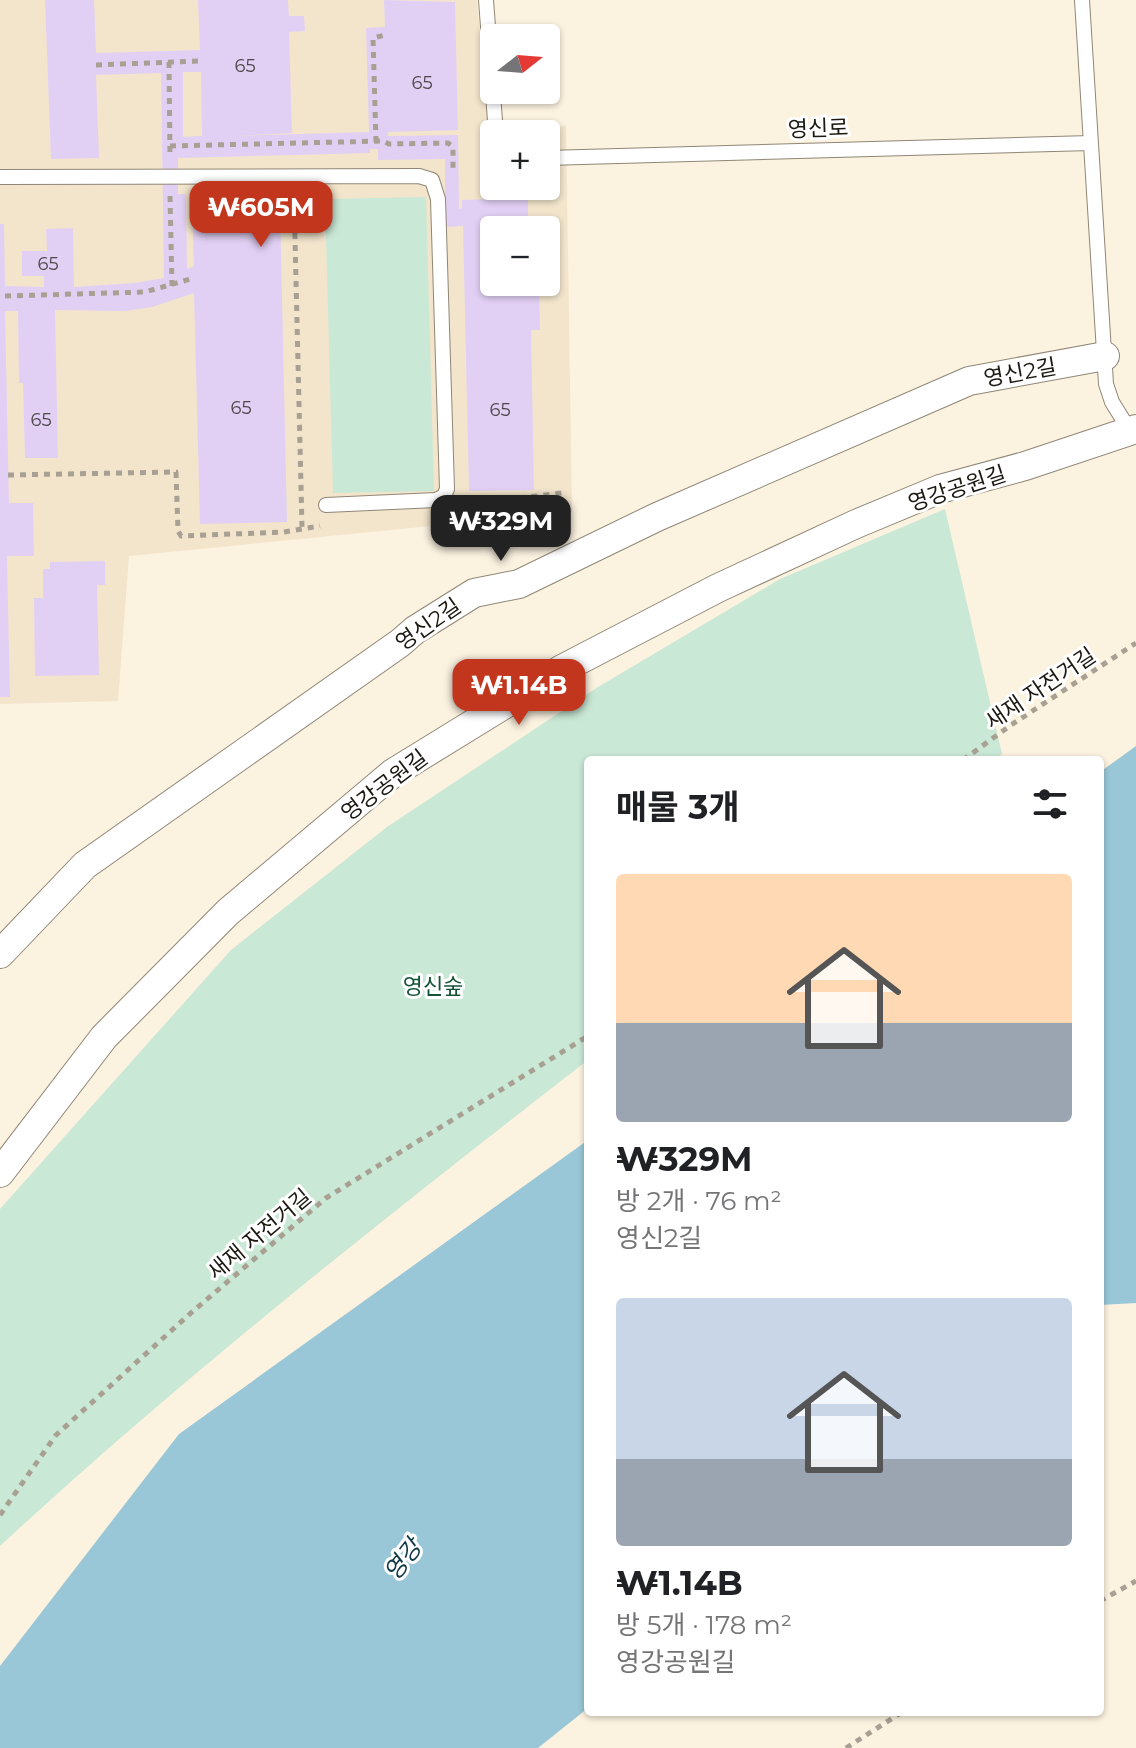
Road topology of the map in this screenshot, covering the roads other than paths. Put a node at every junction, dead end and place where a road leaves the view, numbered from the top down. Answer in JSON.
{"nodes":[{"id":1,"x":486,"y":0,"type":"edge"},
{"id":2,"x":1082,"y":0,"type":"edge"},
{"id":3,"x":495,"y":120,"type":"edge"},
{"id":4,"x":1091,"y":143,"type":"junction"},
{"id":5,"x":560,"y":158,"type":"edge"},
{"id":6,"x":0,"y":177,"type":"edge"},
{"id":7,"x":1105,"y":356,"type":"junction"},
{"id":8,"x":1133,"y":430,"type":"edge"},
{"id":9,"x":326,"y":505,"type":"dead end"},
{"id":10,"x":0,"y":954,"type":"edge"},
{"id":11,"x":0,"y":1173,"type":"edge"}],
"edges":[{"from":1,"to":3,"type":"lane"},
{"from":2,"to":4,"type":"lane"},
{"from":4,"to":5,"type":"lane","name":"영신로"},
{"from":4,"to":7,"type":"lane"},
{"from":6,"to":9,"type":"lane"},
{"from":7,"to":8,"type":"lane"},
{"from":7,"to":10,"type":"street","name":"영신2길"},
{"from":8,"to":11,"type":"street","name":"영강공원길"}]}
